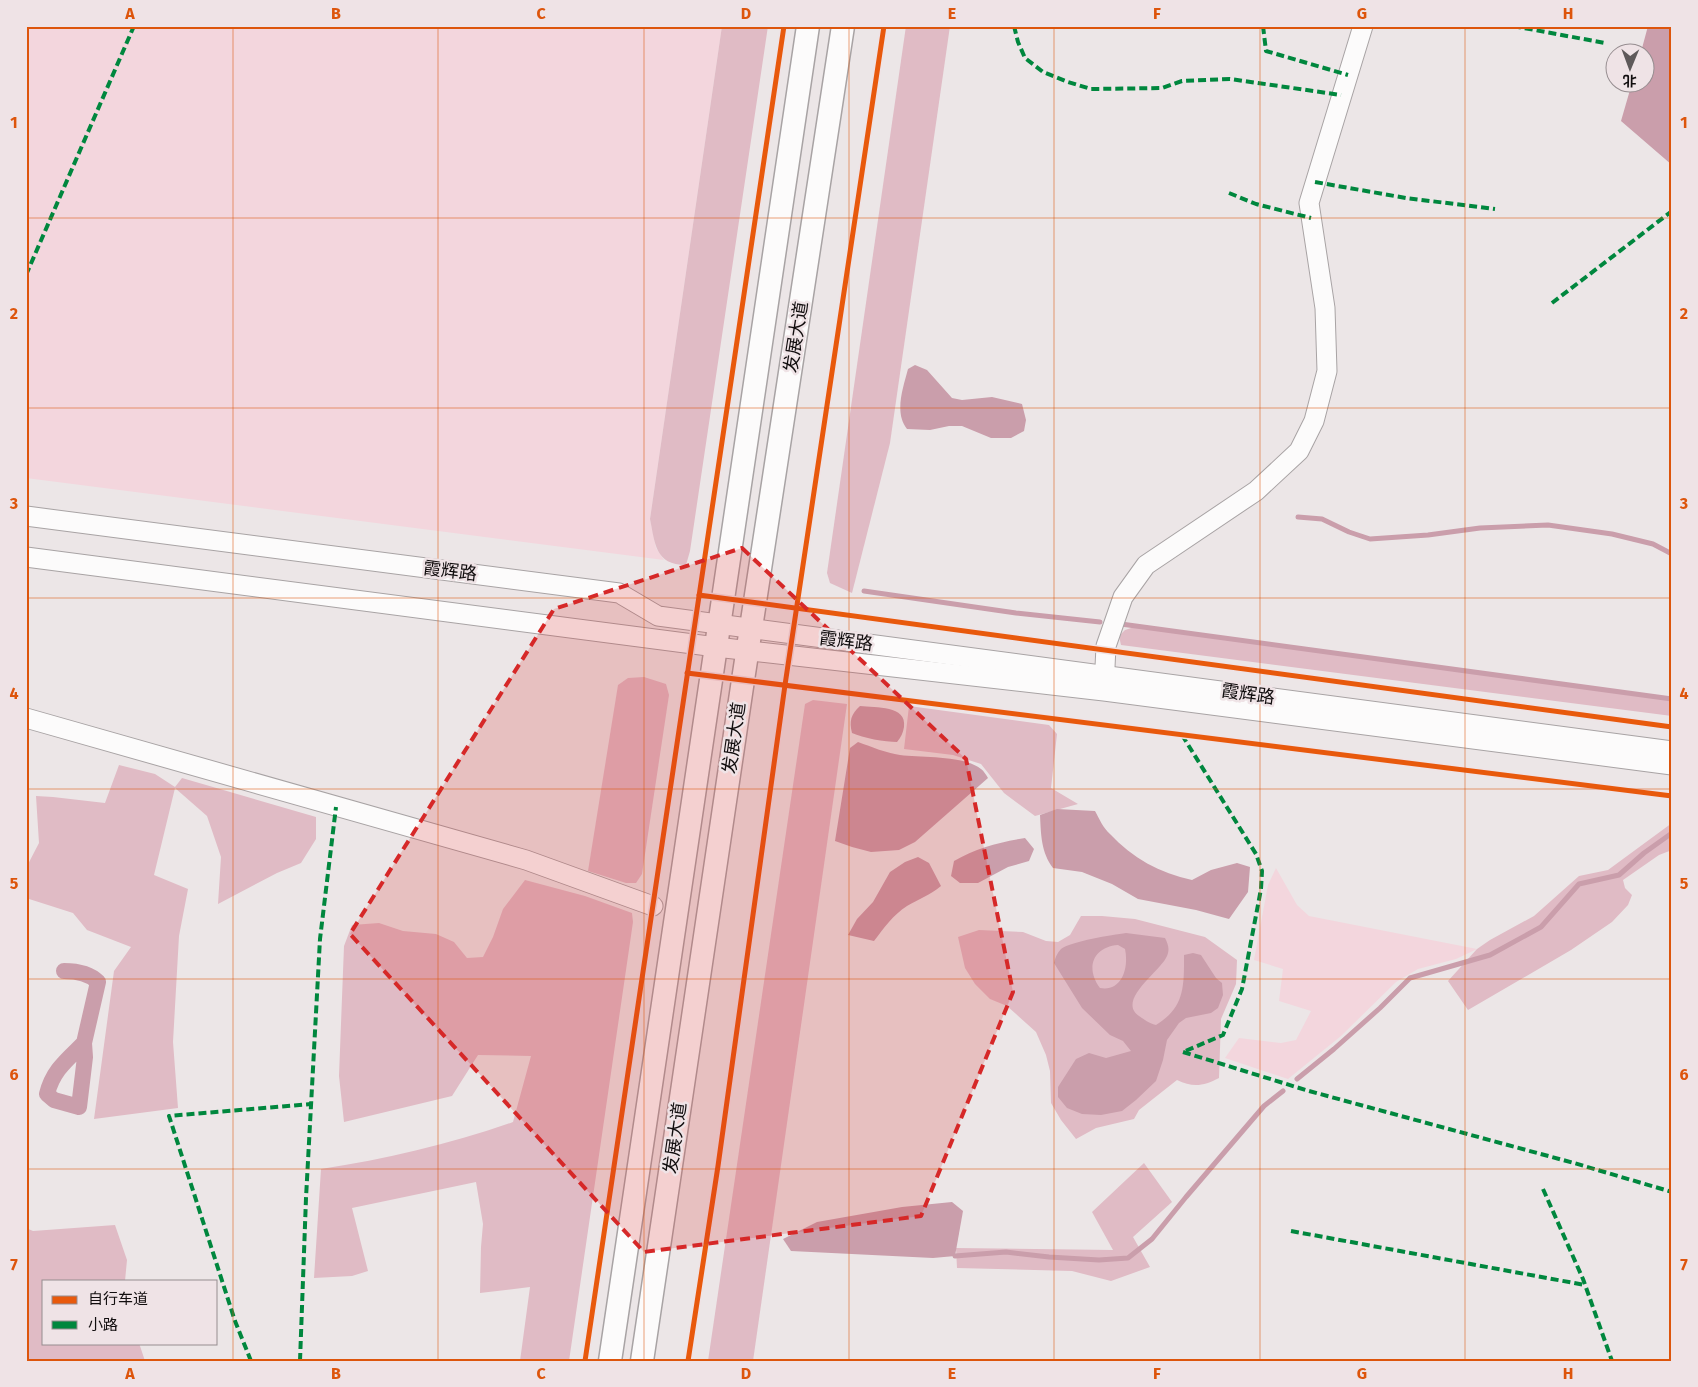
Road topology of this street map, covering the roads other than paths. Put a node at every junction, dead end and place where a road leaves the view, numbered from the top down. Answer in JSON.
{"nodes":[{"id":1,"x":808,"y":26,"type":"edge"},
{"id":2,"x":843,"y":26,"type":"edge"},
{"id":3,"x":1363,"y":26,"type":"edge"},
{"id":4,"x":26,"y":516,"type":"edge"},
{"id":5,"x":26,"y":558,"type":"edge"},
{"id":6,"x":719,"y":625,"type":"junction"},
{"id":7,"x":751,"y":629,"type":"junction"},
{"id":8,"x":716,"y":647,"type":"junction"},
{"id":9,"x":748,"y":651,"type":"junction"},
{"id":10,"x":1104,"y":683,"type":"junction"},
{"id":11,"x":26,"y":718,"type":"edge"},
{"id":12,"x":1672,"y":751,"type":"edge"},
{"id":13,"x":1672,"y":765,"type":"edge"},
{"id":14,"x":653,"y":906,"type":"dead end"},
{"id":15,"x":610,"y":1361,"type":"edge"},
{"id":16,"x":642,"y":1361,"type":"edge"}],
"edges":[{"from":1,"to":6,"type":"main road","name":"发展大道"},
{"from":2,"to":7,"type":"main road","name":"发展大道"},
{"from":3,"to":10,"type":"street"},
{"from":4,"to":6,"type":"street","name":"霞辉路"},
{"from":5,"to":8,"type":"street","name":"霞辉路"},
{"from":6,"to":7,"type":"street","name":"霞辉路"},
{"from":6,"to":8,"type":"main road","name":"发展大道"},
{"from":7,"to":9,"type":"main road","name":"发展大道"},
{"from":7,"to":10,"type":"street","name":"霞辉路"},
{"from":8,"to":9,"type":"street","name":"霞辉路"},
{"from":8,"to":15,"type":"main road","name":"发展大道"},
{"from":9,"to":10,"type":"street","name":"霞辉路"},
{"from":9,"to":16,"type":"main road","name":"发展大道"},
{"from":10,"to":12,"type":"street","name":"霞辉路"},
{"from":10,"to":13,"type":"street","name":"霞辉路"},
{"from":11,"to":14,"type":"street"}]}
